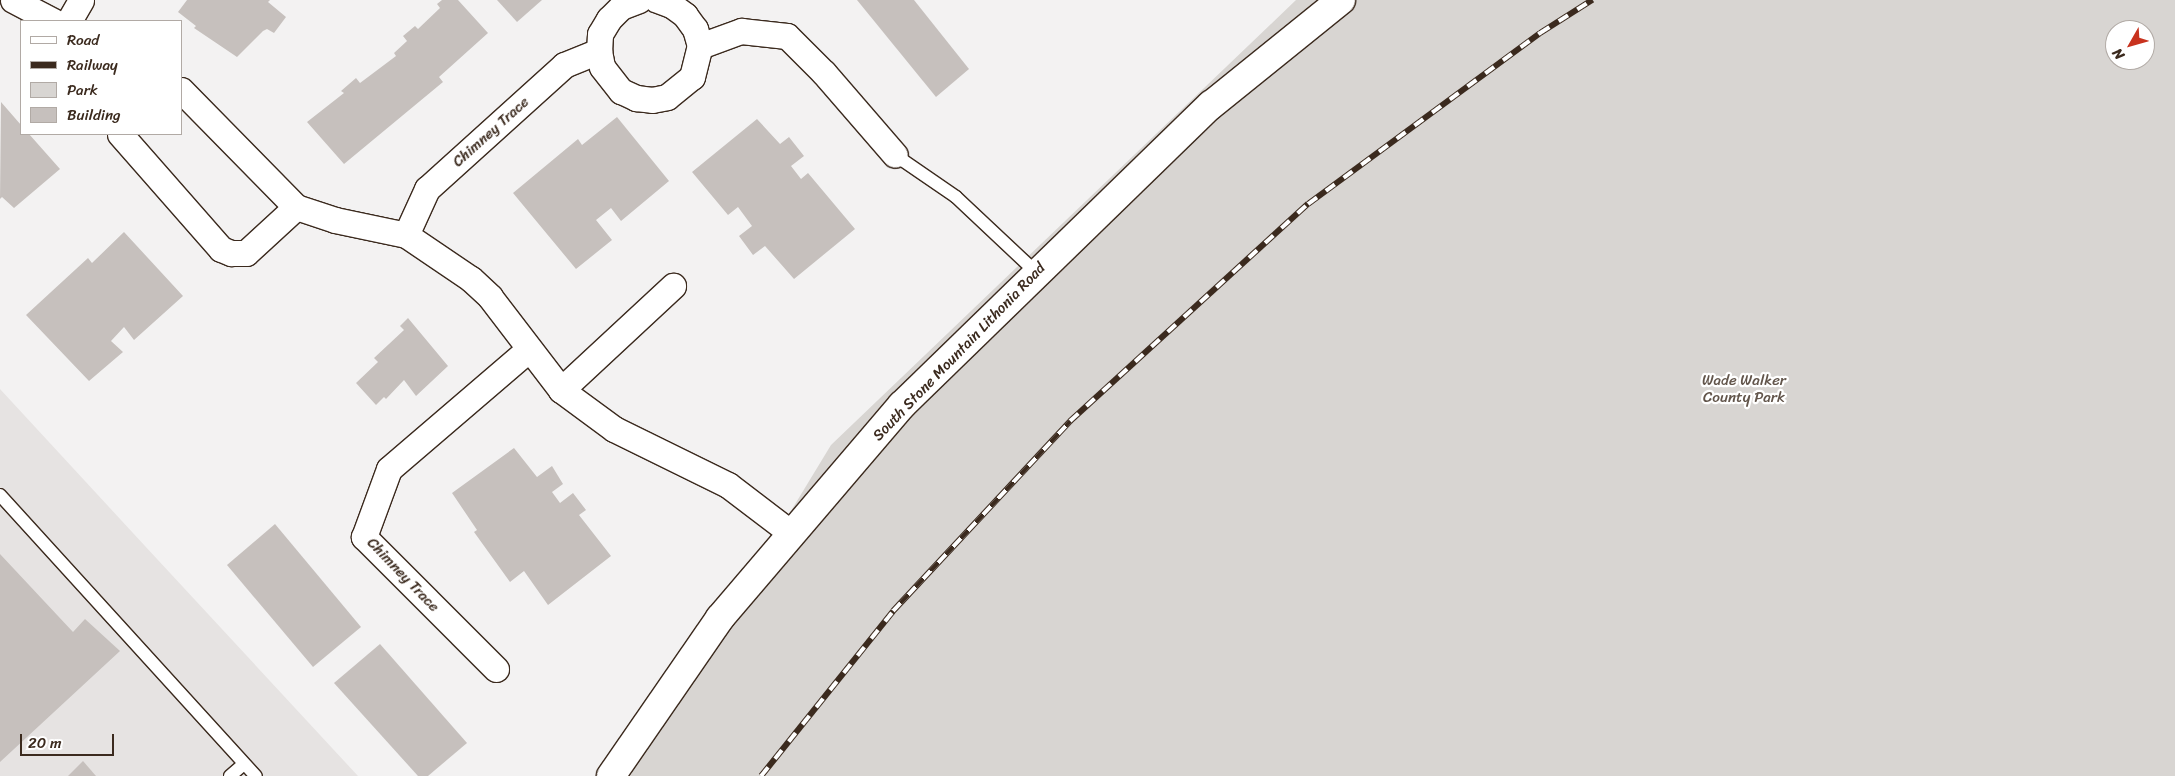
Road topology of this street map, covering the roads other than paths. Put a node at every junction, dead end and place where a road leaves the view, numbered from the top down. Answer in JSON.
{"nodes":[{"id":1,"x":13,"y":0,"type":"edge"},
{"id":2,"x":81,"y":0,"type":"edge"},
{"id":3,"x":639,"y":0,"type":"edge"},
{"id":4,"x":657,"y":0,"type":"edge"},
{"id":5,"x":1341,"y":0,"type":"edge"},
{"id":6,"x":51,"y":20,"type":"edge"},
{"id":7,"x":70,"y":20,"type":"edge"},
{"id":8,"x":700,"y":46,"type":"junction"},
{"id":9,"x":599,"y":51,"type":"junction"},
{"id":10,"x":182,"y":91,"type":"edge"},
{"id":11,"x":121,"y":135,"type":"edge"},
{"id":12,"x":895,"y":155,"type":"joint"},
{"id":13,"x":296,"y":207,"type":"junction"},
{"id":14,"x":406,"y":235,"type":"junction"},
{"id":15,"x":1036,"y":272,"type":"junction"},
{"id":16,"x":673,"y":286,"type":"dead end"},
{"id":17,"x":530,"y":349,"type":"junction"},
{"id":18,"x":562,"y":390,"type":"junction"},
{"id":19,"x":0,"y":495,"type":"edge"},
{"id":20,"x":790,"y":533,"type":"junction"},
{"id":21,"x":496,"y":669,"type":"dead end"},
{"id":22,"x":244,"y":764,"type":"junction"},
{"id":23,"x":230,"y":776,"type":"edge"},
{"id":24,"x":256,"y":776,"type":"edge"},
{"id":25,"x":611,"y":776,"type":"edge"}],
"edges":[{"from":1,"to":6,"type":"street"},
{"from":2,"to":7,"type":"street"},
{"from":3,"to":9,"type":"street"},
{"from":4,"to":8,"type":"street"},
{"from":5,"to":15,"type":"main road","name":"South Stone Mountain Lithonia Road"},
{"from":8,"to":9,"type":"street"},
{"from":8,"to":12,"type":"street"},
{"from":9,"to":14,"type":"street","name":"Chimney Trace"},
{"from":10,"to":13,"type":"street"},
{"from":11,"to":13,"type":"street"},
{"from":12,"to":15,"type":"lane"},
{"from":13,"to":14,"type":"street"},
{"from":14,"to":17,"type":"street"},
{"from":15,"to":20,"type":"main road","name":"South Stone Mountain Lithonia Road"},
{"from":16,"to":18,"type":"street"},
{"from":17,"to":18,"type":"street"},
{"from":17,"to":21,"type":"street","name":"Chimney Trace"},
{"from":18,"to":20,"type":"street"},
{"from":19,"to":22,"type":"lane"},
{"from":20,"to":25,"type":"main road","name":"South Stone Mountain Lithonia Road"},
{"from":22,"to":23,"type":"lane"},
{"from":22,"to":24,"type":"lane"}]}
